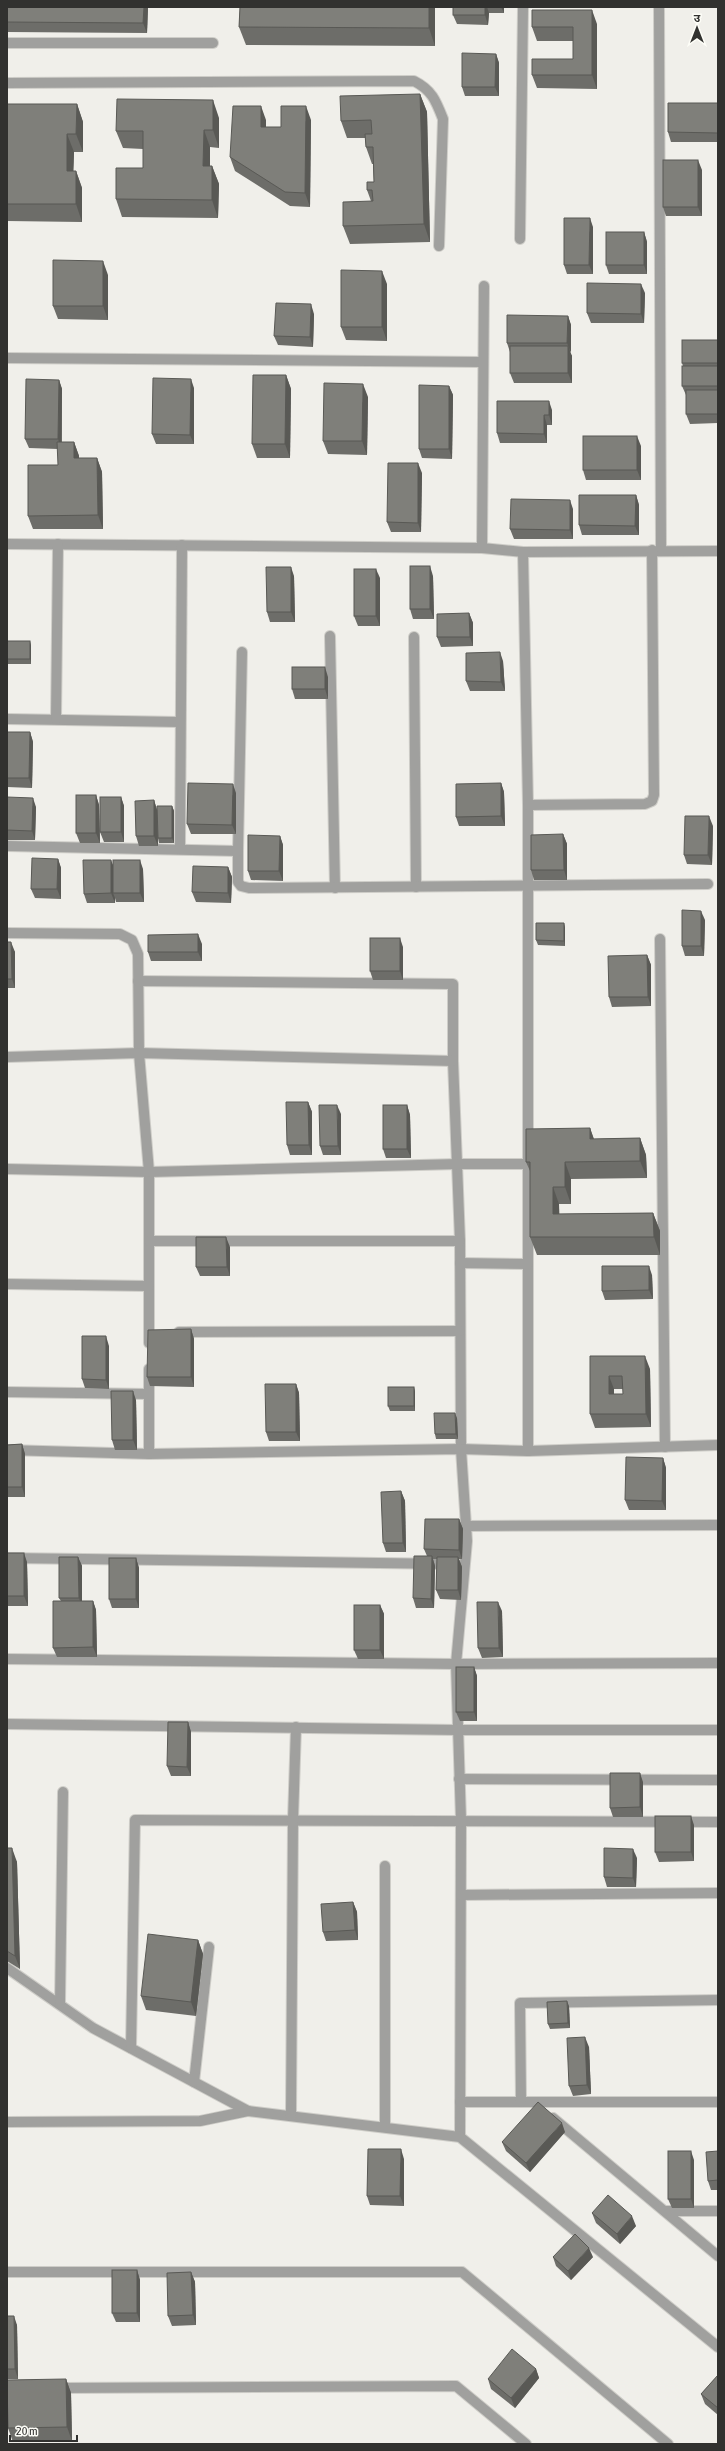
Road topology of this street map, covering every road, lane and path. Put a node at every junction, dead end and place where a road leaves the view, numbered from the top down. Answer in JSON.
{"nodes":[{"id":1,"x":523,"y":7,"type":"edge"},
{"id":2,"x":659,"y":7,"type":"edge"},
{"id":3,"x":7,"y":43,"type":"edge"},
{"id":4,"x":212,"y":43,"type":"dead end"},
{"id":5,"x":7,"y":83,"type":"edge"},
{"id":6,"x":520,"y":239,"type":"dead end"},
{"id":7,"x":439,"y":246,"type":"dead end"},
{"id":8,"x":484,"y":286,"type":"dead end"},
{"id":9,"x":7,"y":358,"type":"edge"},
{"id":10,"x":482,"y":362,"type":"junction"},
{"id":11,"x":7,"y":544,"type":"edge"},
{"id":12,"x":58,"y":544,"type":"junction"},
{"id":13,"x":182,"y":545,"type":"junction"},
{"id":14,"x":482,"y":548,"type":"junction"},
{"id":15,"x":656,"y":550,"type":"junction"},
{"id":16,"x":718,"y":551,"type":"edge"},
{"id":17,"x":523,"y":552,"type":"junction"},
{"id":18,"x":330,"y":636,"type":"dead end"},
{"id":19,"x":414,"y":638,"type":"dead end"},
{"id":20,"x":242,"y":652,"type":"dead end"},
{"id":21,"x":7,"y":719,"type":"edge"},
{"id":22,"x":56,"y":719,"type":"junction"},
{"id":23,"x":179,"y":722,"type":"junction"},
{"id":24,"x":528,"y":805,"type":"junction"},
{"id":25,"x":7,"y":846,"type":"edge"},
{"id":26,"x":180,"y":849,"type":"junction"},
{"id":27,"x":238,"y":851,"type":"junction"},
{"id":28,"x":708,"y":884,"type":"dead end"},
{"id":29,"x":526,"y":885,"type":"junction"},
{"id":30,"x":416,"y":887,"type":"junction"},
{"id":31,"x":335,"y":888,"type":"junction"},
{"id":32,"x":7,"y":933,"type":"edge"},
{"id":33,"x":660,"y":938,"type":"dead end"},
{"id":34,"x":138,"y":981,"type":"junction"},
{"id":35,"x":140,"y":1053,"type":"junction"},
{"id":36,"x":7,"y":1057,"type":"edge"},
{"id":37,"x":453,"y":1061,"type":"junction"},
{"id":38,"x":458,"y":1164,"type":"junction"},
{"id":39,"x":528,"y":1164,"type":"junction"},
{"id":40,"x":7,"y":1169,"type":"edge"},
{"id":41,"x":149,"y":1172,"type":"junction"},
{"id":42,"x":460,"y":1241,"type":"junction"},
{"id":43,"x":149,"y":1242,"type":"junction"},
{"id":44,"x":460,"y":1263,"type":"junction"},
{"id":45,"x":528,"y":1264,"type":"junction"},
{"id":46,"x":7,"y":1284,"type":"edge"},
{"id":47,"x":149,"y":1286,"type":"junction"},
{"id":48,"x":460,"y":1331,"type":"junction"},
{"id":49,"x":157,"y":1332,"type":"junction"},
{"id":50,"x":7,"y":1392,"type":"edge"},
{"id":51,"x":149,"y":1394,"type":"junction"},
{"id":52,"x":718,"y":1446,"type":"edge"},
{"id":53,"x":665,"y":1447,"type":"junction"},
{"id":54,"x":461,"y":1449,"type":"junction"},
{"id":55,"x":7,"y":1450,"type":"edge"},
{"id":56,"x":528,"y":1451,"type":"junction"},
{"id":57,"x":149,"y":1454,"type":"junction"},
{"id":58,"x":718,"y":1525,"type":"edge"},
{"id":59,"x":467,"y":1526,"type":"junction"},
{"id":60,"x":7,"y":1558,"type":"edge"},
{"id":61,"x":466,"y":1564,"type":"junction"},
{"id":62,"x":7,"y":1659,"type":"edge"},
{"id":63,"x":718,"y":1663,"type":"edge"},
{"id":64,"x":456,"y":1664,"type":"junction"},
{"id":65,"x":7,"y":1724,"type":"edge"},
{"id":66,"x":296,"y":1727,"type":"junction"},
{"id":67,"x":458,"y":1730,"type":"junction"},
{"id":68,"x":718,"y":1730,"type":"edge"},
{"id":69,"x":459,"y":1779,"type":"junction"},
{"id":70,"x":718,"y":1780,"type":"edge"},
{"id":71,"x":63,"y":1792,"type":"dead end"},
{"id":72,"x":293,"y":1820,"type":"junction"},
{"id":73,"x":461,"y":1820,"type":"junction"},
{"id":74,"x":718,"y":1822,"type":"edge"},
{"id":75,"x":385,"y":1866,"type":"dead end"},
{"id":76,"x":718,"y":1893,"type":"edge"},
{"id":77,"x":461,"y":1895,"type":"junction"},
{"id":78,"x":209,"y":1947,"type":"dead end"},
{"id":79,"x":7,"y":1968,"type":"edge"},
{"id":80,"x":718,"y":2000,"type":"edge"},
{"id":81,"x":60,"y":2004,"type":"junction"},
{"id":82,"x":131,"y":2048,"type":"junction"},
{"id":83,"x":194,"y":2082,"type":"junction"},
{"id":84,"x":460,"y":2102,"type":"junction"},
{"id":85,"x":521,"y":2102,"type":"junction"},
{"id":86,"x":535,"y":2102,"type":"junction"},
{"id":87,"x":718,"y":2102,"type":"edge"},
{"id":88,"x":248,"y":2111,"type":"junction"},
{"id":89,"x":291,"y":2116,"type":"junction"},
{"id":90,"x":7,"y":2122,"type":"edge"},
{"id":91,"x":385,"y":2127,"type":"junction"},
{"id":92,"x":460,"y":2136,"type":"junction"},
{"id":93,"x":665,"y":2211,"type":"junction"},
{"id":94,"x":718,"y":2211,"type":"edge"},
{"id":95,"x":718,"y":2256,"type":"edge"},
{"id":96,"x":7,"y":2272,"type":"edge"},
{"id":97,"x":718,"y":2347,"type":"edge"},
{"id":98,"x":46,"y":2388,"type":"edge"},
{"id":99,"x":526,"y":2444,"type":"edge"},
{"id":100,"x":668,"y":2444,"type":"edge"}],
"edges":[{"from":1,"to":6,"type":"street"},
{"from":2,"to":15,"type":"street"},
{"from":3,"to":4,"type":"street"},
{"from":5,"to":7,"type":"street"},
{"from":8,"to":10,"type":"street"},
{"from":9,"to":10,"type":"street"},
{"from":10,"to":14,"type":"street"},
{"from":11,"to":12,"type":"street"},
{"from":12,"to":13,"type":"street"},
{"from":12,"to":22,"type":"street"},
{"from":13,"to":14,"type":"street"},
{"from":13,"to":23,"type":"street"},
{"from":14,"to":17,"type":"street"},
{"from":15,"to":16,"type":"street"},
{"from":15,"to":17,"type":"street"},
{"from":15,"to":24,"type":"street"},
{"from":17,"to":24,"type":"street"},
{"from":18,"to":31,"type":"street"},
{"from":19,"to":30,"type":"street"},
{"from":20,"to":27,"type":"street"},
{"from":21,"to":22,"type":"street"},
{"from":22,"to":23,"type":"street"},
{"from":23,"to":26,"type":"street"},
{"from":24,"to":29,"type":"street"},
{"from":25,"to":26,"type":"street"},
{"from":26,"to":27,"type":"street"},
{"from":27,"to":31,"type":"street"},
{"from":28,"to":29,"type":"street"},
{"from":29,"to":30,"type":"street"},
{"from":29,"to":39,"type":"street"},
{"from":30,"to":31,"type":"street"},
{"from":32,"to":34,"type":"street"},
{"from":33,"to":53,"type":"street"},
{"from":34,"to":35,"type":"street"},
{"from":34,"to":37,"type":"street"},
{"from":35,"to":36,"type":"street"},
{"from":35,"to":37,"type":"street"},
{"from":35,"to":41,"type":"street"},
{"from":37,"to":38,"type":"street"},
{"from":38,"to":39,"type":"street"},
{"from":38,"to":41,"type":"street"},
{"from":38,"to":42,"type":"street"},
{"from":39,"to":45,"type":"street"},
{"from":40,"to":41,"type":"street"},
{"from":41,"to":43,"type":"street"},
{"from":42,"to":43,"type":"street"},
{"from":42,"to":44,"type":"street"},
{"from":43,"to":47,"type":"street"},
{"from":44,"to":45,"type":"street"},
{"from":44,"to":48,"type":"street"},
{"from":45,"to":56,"type":"street"},
{"from":46,"to":47,"type":"street"},
{"from":47,"to":49,"type":"street"},
{"from":48,"to":49,"type":"street"},
{"from":48,"to":54,"type":"street"},
{"from":49,"to":51,"type":"street"},
{"from":50,"to":51,"type":"street"},
{"from":51,"to":57,"type":"street"},
{"from":52,"to":53,"type":"street"},
{"from":53,"to":56,"type":"street"},
{"from":54,"to":56,"type":"street"},
{"from":54,"to":57,"type":"street"},
{"from":54,"to":59,"type":"street"},
{"from":55,"to":57,"type":"street"},
{"from":58,"to":59,"type":"street"},
{"from":59,"to":61,"type":"street"},
{"from":60,"to":61,"type":"street"},
{"from":61,"to":64,"type":"street"},
{"from":62,"to":64,"type":"street"},
{"from":63,"to":64,"type":"street"},
{"from":64,"to":67,"type":"street"},
{"from":65,"to":66,"type":"street"},
{"from":66,"to":67,"type":"street"},
{"from":66,"to":72,"type":"street"},
{"from":67,"to":68,"type":"street"},
{"from":67,"to":69,"type":"street"},
{"from":69,"to":70,"type":"street"},
{"from":69,"to":73,"type":"street"},
{"from":71,"to":81,"type":"street"},
{"from":72,"to":73,"type":"street"},
{"from":72,"to":82,"type":"street"},
{"from":72,"to":89,"type":"street"},
{"from":73,"to":74,"type":"street"},
{"from":73,"to":77,"type":"street"},
{"from":75,"to":91,"type":"street"},
{"from":76,"to":77,"type":"street"},
{"from":77,"to":84,"type":"street"},
{"from":78,"to":83,"type":"street"},
{"from":79,"to":81,"type":"street"},
{"from":80,"to":85,"type":"street"},
{"from":81,"to":82,"type":"street"},
{"from":82,"to":83,"type":"street"},
{"from":83,"to":88,"type":"street"},
{"from":84,"to":85,"type":"street"},
{"from":84,"to":92,"type":"street"},
{"from":85,"to":86,"type":"street"},
{"from":86,"to":87,"type":"street"},
{"from":86,"to":93,"type":"street"},
{"from":88,"to":89,"type":"street"},
{"from":88,"to":90,"type":"street"},
{"from":89,"to":91,"type":"street"},
{"from":91,"to":92,"type":"street"},
{"from":92,"to":97,"type":"street"},
{"from":93,"to":94,"type":"street"},
{"from":93,"to":95,"type":"street"},
{"from":96,"to":100,"type":"street"},
{"from":98,"to":99,"type":"street"}]}
